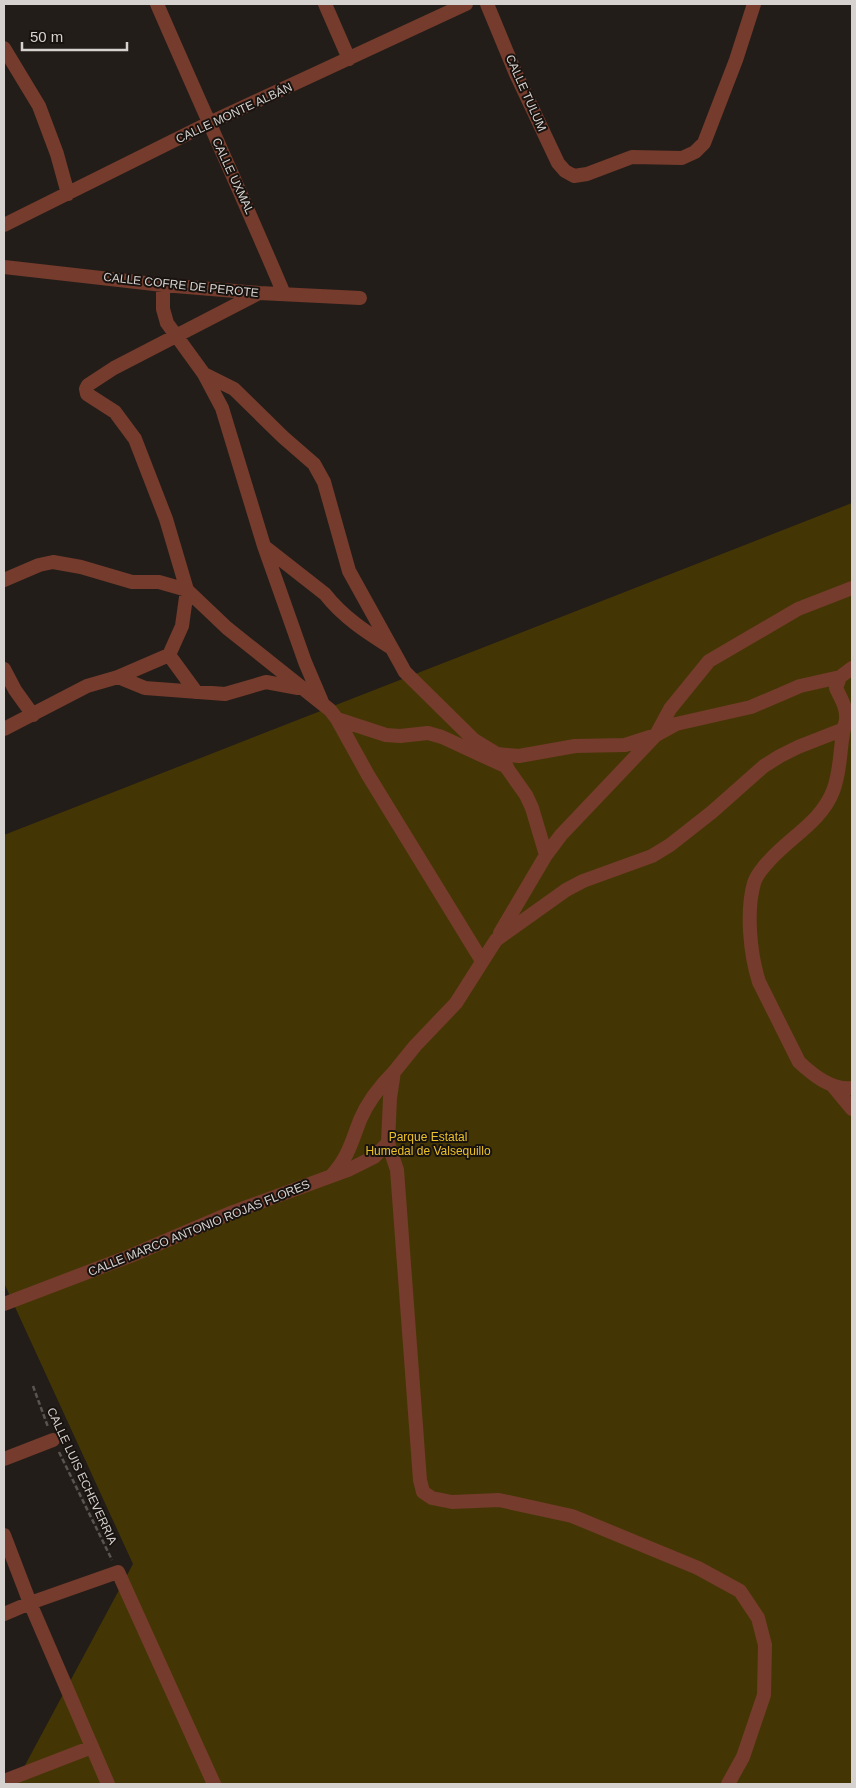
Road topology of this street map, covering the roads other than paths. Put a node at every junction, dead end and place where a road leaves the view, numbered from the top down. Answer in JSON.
{"nodes":[{"id":1,"x":156,"y":4,"type":"edge"},
{"id":2,"x":325,"y":4,"type":"edge"},
{"id":3,"x":466,"y":4,"type":"edge"},
{"id":4,"x":486,"y":4,"type":"edge"},
{"id":5,"x":754,"y":4,"type":"edge"},
{"id":6,"x":4,"y":48,"type":"edge"},
{"id":7,"x":350,"y":59,"type":"junction"},
{"id":8,"x":209,"y":123,"type":"junction"},
{"id":9,"x":68,"y":194,"type":"junction"},
{"id":10,"x":4,"y":225,"type":"edge"},
{"id":11,"x":4,"y":267,"type":"edge"},
{"id":12,"x":163,"y":284,"type":"junction"},
{"id":13,"x":260,"y":293,"type":"junction"},
{"id":14,"x":284,"y":294,"type":"junction"},
{"id":15,"x":360,"y":298,"type":"dead end"},
{"id":16,"x":177,"y":335,"type":"junction"},
{"id":17,"x":204,"y":374,"type":"junction"},
{"id":18,"x":264,"y":546,"type":"junction"},
{"id":19,"x":4,"y":580,"type":"edge"},
{"id":20,"x":852,"y":588,"type":"edge"},
{"id":21,"x":187,"y":590,"type":"junction"},
{"id":22,"x":393,"y":649,"type":"junction"},
{"id":23,"x":169,"y":654,"type":"junction"},
{"id":24,"x":852,"y":668,"type":"edge"},
{"id":25,"x":4,"y":669,"type":"edge"},
{"id":26,"x":118,"y":677,"type":"junction"},
{"id":27,"x":840,"y":677,"type":"junction"},
{"id":28,"x":301,"y":688,"type":"junction"},
{"id":29,"x":196,"y":692,"type":"junction"},
{"id":30,"x":323,"y":703,"type":"junction"},
{"id":31,"x":32,"y":715,"type":"junction"},
{"id":32,"x":337,"y":719,"type":"junction"},
{"id":33,"x":4,"y":729,"type":"edge"},
{"id":34,"x":844,"y":729,"type":"junction"},
{"id":35,"x":656,"y":735,"type":"junction"},
{"id":36,"x":497,"y":754,"type":"junction"},
{"id":37,"x":507,"y":768,"type":"junction"},
{"id":38,"x":546,"y":856,"type":"junction"},
{"id":39,"x":496,"y":940,"type":"junction"},
{"id":40,"x":482,"y":960,"type":"junction"},
{"id":41,"x":394,"y":1072,"type":"junction"},
{"id":42,"x":833,"y":1086,"type":"junction"},
{"id":43,"x":852,"y":1088,"type":"edge"},
{"id":44,"x":852,"y":1109,"type":"edge"},
{"id":45,"x":388,"y":1142,"type":"junction"},
{"id":46,"x":332,"y":1176,"type":"junction"},
{"id":47,"x":4,"y":1304,"type":"edge"},
{"id":48,"x":53,"y":1440,"type":"road end"},
{"id":49,"x":4,"y":1459,"type":"edge"},
{"id":50,"x":4,"y":1535,"type":"edge"},
{"id":51,"x":30,"y":1603,"type":"junction"},
{"id":52,"x":4,"y":1614,"type":"edge"},
{"id":53,"x":92,"y":1747,"type":"junction"},
{"id":54,"x":4,"y":1781,"type":"edge"},
{"id":55,"x":108,"y":1784,"type":"edge"},
{"id":56,"x":214,"y":1784,"type":"edge"},
{"id":57,"x":728,"y":1784,"type":"edge"}],
"edges":[{"from":1,"to":8,"type":"street","name":"CALLE UXMAL"},
{"from":2,"to":7,"type":"street"},
{"from":3,"to":7,"type":"street","name":"CALLE MONTE ALBÁN"},
{"from":4,"to":5,"type":"street","name":"CALLE TULUM"},
{"from":6,"to":9,"type":"street"},
{"from":7,"to":8,"type":"street","name":"CALLE MONTE ALBÁN"},
{"from":8,"to":9,"type":"street","name":"CALLE MONTE ALBÁN"},
{"from":8,"to":14,"type":"street","name":"CALLE UXMAL"},
{"from":9,"to":10,"type":"street","name":"CALLE MONTE ALBÁN"},
{"from":11,"to":12,"type":"street","name":"CALLE COFRE DE PEROTE"},
{"from":12,"to":13,"type":"street","name":"CALLE COFRE DE PEROTE"},
{"from":12,"to":16,"type":"street"},
{"from":13,"to":14,"type":"street","name":"CALLE COFRE DE PEROTE"},
{"from":13,"to":16,"type":"street"},
{"from":14,"to":15,"type":"street","name":"CALLE COFRE DE PEROTE"},
{"from":16,"to":17,"type":"street"},
{"from":16,"to":21,"type":"street"},
{"from":17,"to":18,"type":"street"},
{"from":17,"to":22,"type":"street"},
{"from":18,"to":22,"type":"street"},
{"from":18,"to":30,"type":"street"},
{"from":19,"to":21,"type":"street"},
{"from":20,"to":35,"type":"street"},
{"from":21,"to":23,"type":"street"},
{"from":21,"to":28,"type":"street"},
{"from":22,"to":36,"type":"street"},
{"from":23,"to":26,"type":"street"},
{"from":23,"to":29,"type":"street"},
{"from":24,"to":27,"type":"street"},
{"from":25,"to":31,"type":"street"},
{"from":26,"to":29,"type":"street"},
{"from":26,"to":31,"type":"street"},
{"from":27,"to":34,"type":"street"},
{"from":27,"to":35,"type":"street"},
{"from":28,"to":29,"type":"street"},
{"from":28,"to":30,"type":"street"},
{"from":30,"to":32,"type":"street"},
{"from":31,"to":33,"type":"street"},
{"from":32,"to":37,"type":"street"},
{"from":32,"to":40,"type":"street"},
{"from":34,"to":39,"type":"street"},
{"from":34,"to":42,"type":"street"},
{"from":35,"to":36,"type":"street"},
{"from":35,"to":38,"type":"street"},
{"from":36,"to":37,"type":"street"},
{"from":37,"to":38,"type":"street"},
{"from":38,"to":39,"type":"street"},
{"from":39,"to":40,"type":"street"},
{"from":40,"to":41,"type":"street"},
{"from":41,"to":45,"type":"street"},
{"from":41,"to":46,"type":"street"},
{"from":42,"to":43,"type":"street"},
{"from":42,"to":44,"type":"street"},
{"from":45,"to":46,"type":"street","name":"CALLE MARCO ANTONIO ROJAS FLORES"},
{"from":45,"to":57,"type":"street"},
{"from":46,"to":47,"type":"street","name":"CALLE MARCO ANTONIO ROJAS FLORES"},
{"from":48,"to":49,"type":"street"},
{"from":50,"to":51,"type":"street"},
{"from":51,"to":52,"type":"street"},
{"from":51,"to":53,"type":"street"},
{"from":51,"to":56,"type":"street"},
{"from":53,"to":54,"type":"street"},
{"from":53,"to":55,"type":"street"}]}
